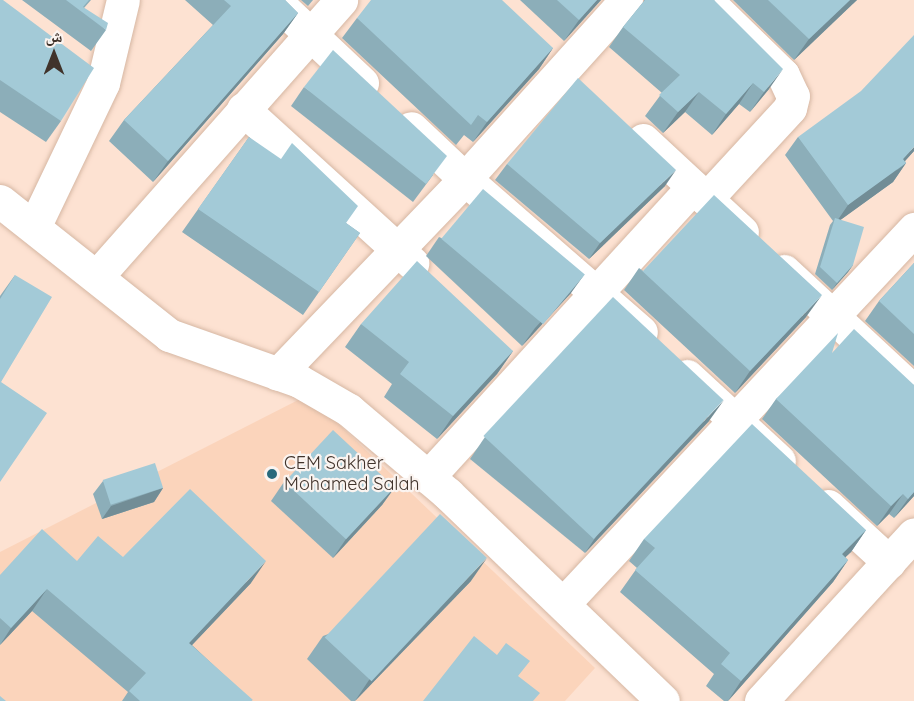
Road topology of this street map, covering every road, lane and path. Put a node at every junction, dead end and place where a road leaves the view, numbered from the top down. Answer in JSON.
{"nodes":[{"id":1,"x":123,"y":0,"type":"edge"},
{"id":2,"x":274,"y":0,"type":"edge"},
{"id":3,"x":341,"y":0,"type":"edge"},
{"id":4,"x":626,"y":0,"type":"edge"},
{"id":5,"x":705,"y":0,"type":"edge"},
{"id":6,"x":309,"y":34,"type":"junction"},
{"id":7,"x":542,"y":46,"type":"edge"},
{"id":8,"x":75,"y":63,"type":"edge"},
{"id":9,"x":567,"y":69,"type":"junction"},
{"id":10,"x":103,"y":83,"type":"junction"},
{"id":11,"x":592,"y":92,"type":"edge"},
{"id":12,"x":243,"y":109,"type":"junction"},
{"id":13,"x":617,"y":116,"type":"edge"},
{"id":14,"x":465,"y":179,"type":"junction"},
{"id":15,"x":700,"y":193,"type":"junction"},
{"id":16,"x":0,"y":201,"type":"edge"},
{"id":17,"x":35,"y":225,"type":"junction"},
{"id":18,"x":914,"y":229,"type":"edge"},
{"id":19,"x":397,"y":249,"type":"junction"},
{"id":20,"x":98,"y":275,"type":"junction"},
{"id":21,"x":431,"y":282,"type":"edge"},
{"id":22,"x":598,"y":292,"type":"junction"},
{"id":23,"x":832,"y":316,"type":"junction"},
{"id":24,"x":498,"y":348,"type":"edge"},
{"id":25,"x":523,"y":373,"type":"junction"},
{"id":26,"x":278,"y":374,"type":"junction"},
{"id":27,"x":914,"y":392,"type":"edge"},
{"id":28,"x":735,"y":420,"type":"junction"},
{"id":29,"x":428,"y":477,"type":"junction"},
{"id":30,"x":914,"y":534,"type":"edge"},
{"id":31,"x":889,"y":562,"type":"junction"},
{"id":32,"x":563,"y":604,"type":"junction"},
{"id":33,"x":663,"y":701,"type":"edge"},
{"id":34,"x":761,"y":701,"type":"edge"}],
"edges":[{"from":1,"to":10,"type":"street"},
{"from":2,"to":6,"type":"street"},
{"from":3,"to":6,"type":"street"},
{"from":4,"to":9,"type":"street"},
{"from":5,"to":15,"type":"street"},
{"from":6,"to":12,"type":"street"},
{"from":6,"to":14,"type":"street"},
{"from":7,"to":9,"type":"street"},
{"from":8,"to":10,"type":"street"},
{"from":9,"to":11,"type":"street"},
{"from":9,"to":14,"type":"street"},
{"from":10,"to":17,"type":"street"},
{"from":12,"to":19,"type":"street"},
{"from":12,"to":20,"type":"street"},
{"from":13,"to":15,"type":"street"},
{"from":14,"to":19,"type":"street"},
{"from":14,"to":22,"type":"street"},
{"from":15,"to":22,"type":"street"},
{"from":15,"to":23,"type":"street"},
{"from":16,"to":17,"type":"street"},
{"from":17,"to":20,"type":"street"},
{"from":18,"to":23,"type":"street"},
{"from":19,"to":21,"type":"street"},
{"from":19,"to":26,"type":"street"},
{"from":20,"to":26,"type":"street"},
{"from":22,"to":25,"type":"street"},
{"from":22,"to":28,"type":"street"},
{"from":23,"to":27,"type":"street"},
{"from":23,"to":28,"type":"street"},
{"from":24,"to":25,"type":"street"},
{"from":25,"to":29,"type":"street"},
{"from":26,"to":29,"type":"street"},
{"from":28,"to":31,"type":"street"},
{"from":28,"to":32,"type":"street"},
{"from":29,"to":32,"type":"street"},
{"from":30,"to":31,"type":"street"},
{"from":31,"to":34,"type":"street"},
{"from":32,"to":33,"type":"street"}]}
